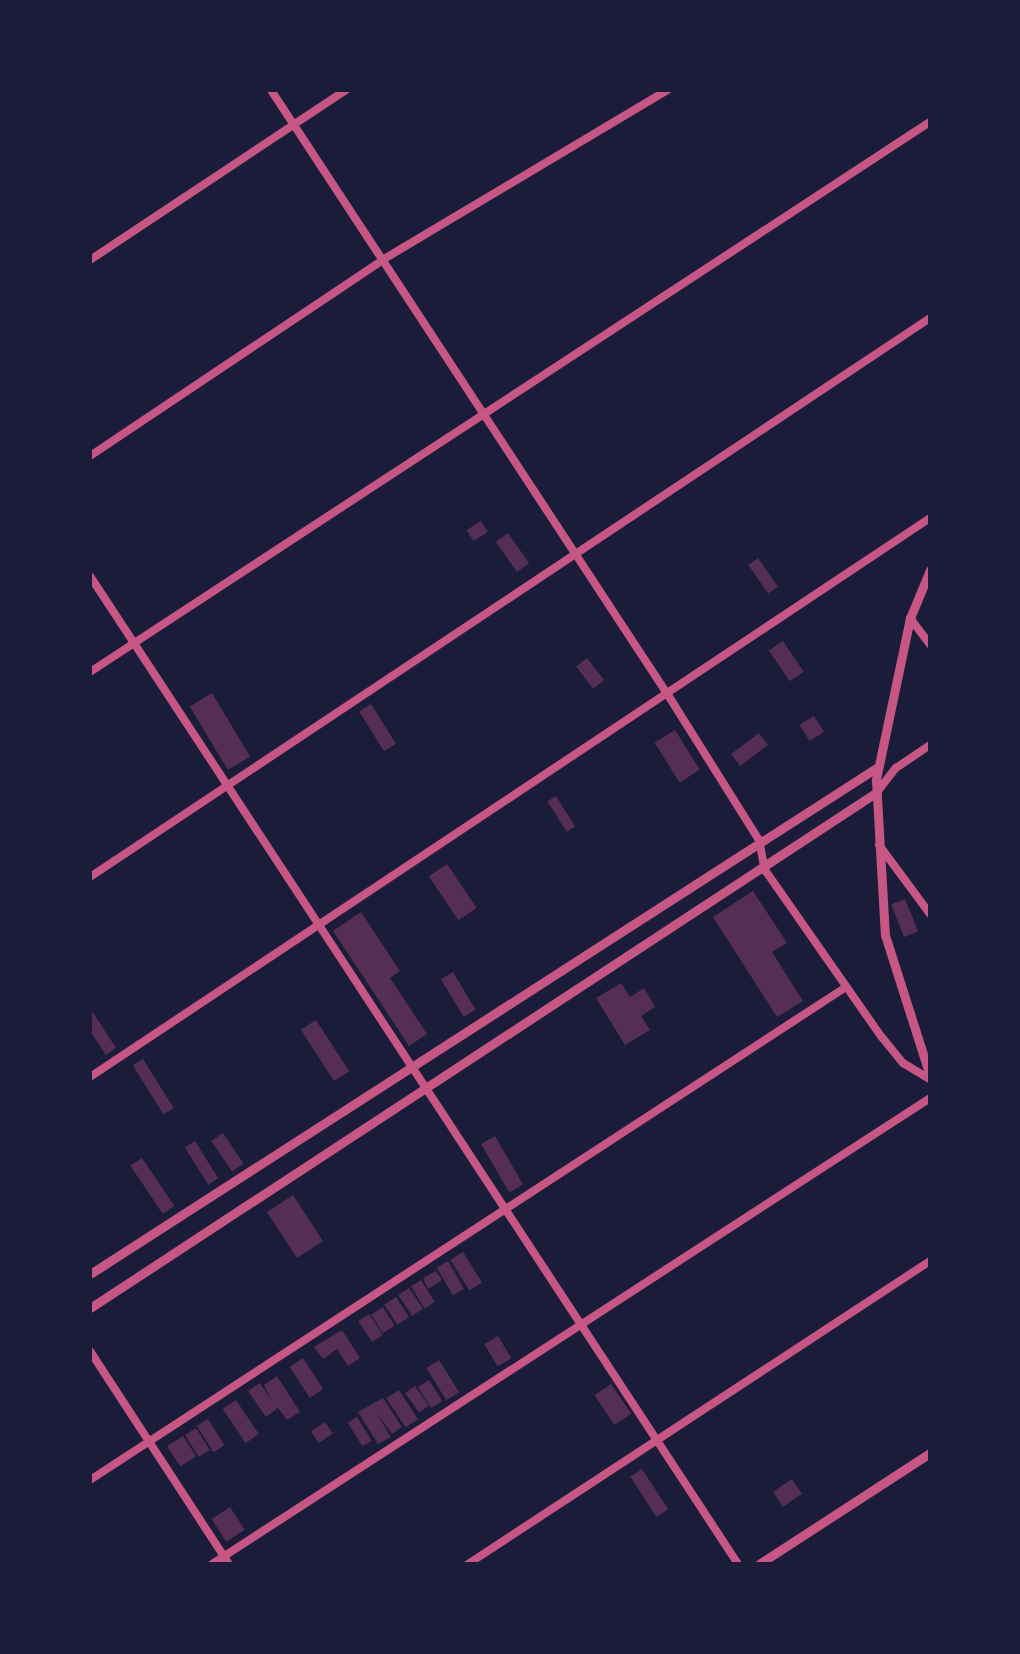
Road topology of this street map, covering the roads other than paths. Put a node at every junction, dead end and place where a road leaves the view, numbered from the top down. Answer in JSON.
{"nodes":[{"id":1,"x":271,"y":90,"type":"edge"},
{"id":2,"x":346,"y":90,"type":"edge"},
{"id":3,"x":667,"y":90,"type":"edge"},
{"id":4,"x":930,"y":122,"type":"edge"},
{"id":5,"x":292,"y":123,"type":"junction"},
{"id":6,"x":90,"y":260,"type":"edge"},
{"id":7,"x":384,"y":260,"type":"junction"},
{"id":8,"x":930,"y":318,"type":"edge"},
{"id":9,"x":485,"y":416,"type":"junction"},
{"id":10,"x":90,"y":456,"type":"edge"},
{"id":11,"x":930,"y":518,"type":"edge"},
{"id":12,"x":574,"y":555,"type":"junction"},
{"id":13,"x":930,"y":570,"type":"edge"},
{"id":14,"x":90,"y":576,"type":"edge"},
{"id":15,"x":910,"y":618,"type":"junction"},
{"id":16,"x":135,"y":644,"type":"junction"},
{"id":17,"x":930,"y":645,"type":"edge"},
{"id":18,"x":90,"y":672,"type":"edge"},
{"id":19,"x":668,"y":695,"type":"junction"},
{"id":20,"x":930,"y":745,"type":"edge"},
{"id":21,"x":876,"y":768,"type":"junction"},
{"id":22,"x":896,"y":768,"type":"junction"},
{"id":23,"x":228,"y":788,"type":"junction"},
{"id":24,"x":877,"y":792,"type":"junction"},
{"id":25,"x":759,"y":840,"type":"junction"},
{"id":26,"x":878,"y":844,"type":"junction"},
{"id":27,"x":765,"y":870,"type":"junction"},
{"id":28,"x":90,"y":878,"type":"edge"},
{"id":29,"x":930,"y":914,"type":"edge"},
{"id":30,"x":320,"y":926,"type":"junction"},
{"id":31,"x":846,"y":987,"type":"junction"},
{"id":32,"x":415,"y":1067,"type":"junction"},
{"id":33,"x":90,"y":1077,"type":"edge"},
{"id":34,"x":930,"y":1078,"type":"edge"},
{"id":35,"x":430,"y":1086,"type":"junction"},
{"id":36,"x":930,"y":1098,"type":"edge"},
{"id":37,"x":506,"y":1208,"type":"junction"},
{"id":38,"x":930,"y":1261,"type":"edge"},
{"id":39,"x":90,"y":1274,"type":"edge"},
{"id":40,"x":90,"y":1308,"type":"edge"},
{"id":41,"x":580,"y":1322,"type":"junction"},
{"id":42,"x":90,"y":1351,"type":"edge"},
{"id":43,"x":660,"y":1439,"type":"junction"},
{"id":44,"x":150,"y":1441,"type":"junction"},
{"id":45,"x":930,"y":1452,"type":"edge"},
{"id":46,"x":90,"y":1480,"type":"edge"},
{"id":47,"x":226,"y":1560,"type":"edge"},
{"id":48,"x":212,"y":1564,"type":"edge"},
{"id":49,"x":468,"y":1564,"type":"edge"},
{"id":50,"x":738,"y":1564,"type":"edge"},
{"id":51,"x":759,"y":1564,"type":"edge"}],
"edges":[{"from":1,"to":5,"type":"street"},
{"from":2,"to":5,"type":"street"},
{"from":3,"to":7,"type":"street"},
{"from":4,"to":9,"type":"street"},
{"from":5,"to":6,"type":"street"},
{"from":5,"to":7,"type":"street"},
{"from":7,"to":9,"type":"street"},
{"from":7,"to":10,"type":"street"},
{"from":8,"to":12,"type":"street"},
{"from":9,"to":12,"type":"street"},
{"from":9,"to":16,"type":"street"},
{"from":11,"to":19,"type":"street"},
{"from":12,"to":19,"type":"street"},
{"from":12,"to":23,"type":"street"},
{"from":13,"to":15,"type":"street"},
{"from":14,"to":16,"type":"street"},
{"from":15,"to":17,"type":"street"},
{"from":15,"to":21,"type":"street"},
{"from":16,"to":18,"type":"street"},
{"from":16,"to":23,"type":"street"},
{"from":19,"to":25,"type":"street"},
{"from":19,"to":30,"type":"street"},
{"from":20,"to":22,"type":"street"},
{"from":21,"to":22,"type":"street"},
{"from":21,"to":24,"type":"street"},
{"from":21,"to":25,"type":"street"},
{"from":22,"to":24,"type":"street"},
{"from":23,"to":28,"type":"street"},
{"from":23,"to":30,"type":"street"},
{"from":24,"to":26,"type":"street"},
{"from":24,"to":27,"type":"street"},
{"from":25,"to":27,"type":"street"},
{"from":25,"to":32,"type":"street"},
{"from":26,"to":29,"type":"street"},
{"from":26,"to":34,"type":"street"},
{"from":27,"to":31,"type":"street"},
{"from":27,"to":35,"type":"street"},
{"from":30,"to":32,"type":"street"},
{"from":30,"to":33,"type":"street"},
{"from":31,"to":34,"type":"street"},
{"from":31,"to":37,"type":"street"},
{"from":32,"to":35,"type":"street"},
{"from":32,"to":39,"type":"street"},
{"from":35,"to":37,"type":"street"},
{"from":35,"to":40,"type":"street"},
{"from":36,"to":41,"type":"street"},
{"from":37,"to":41,"type":"street"},
{"from":37,"to":44,"type":"street"},
{"from":38,"to":43,"type":"street"},
{"from":41,"to":43,"type":"street"},
{"from":41,"to":47,"type":"street"},
{"from":42,"to":44,"type":"street"},
{"from":43,"to":49,"type":"street"},
{"from":43,"to":50,"type":"street"},
{"from":44,"to":46,"type":"street"},
{"from":44,"to":47,"type":"street"},
{"from":45,"to":51,"type":"street"},
{"from":47,"to":48,"type":"street"}]}
